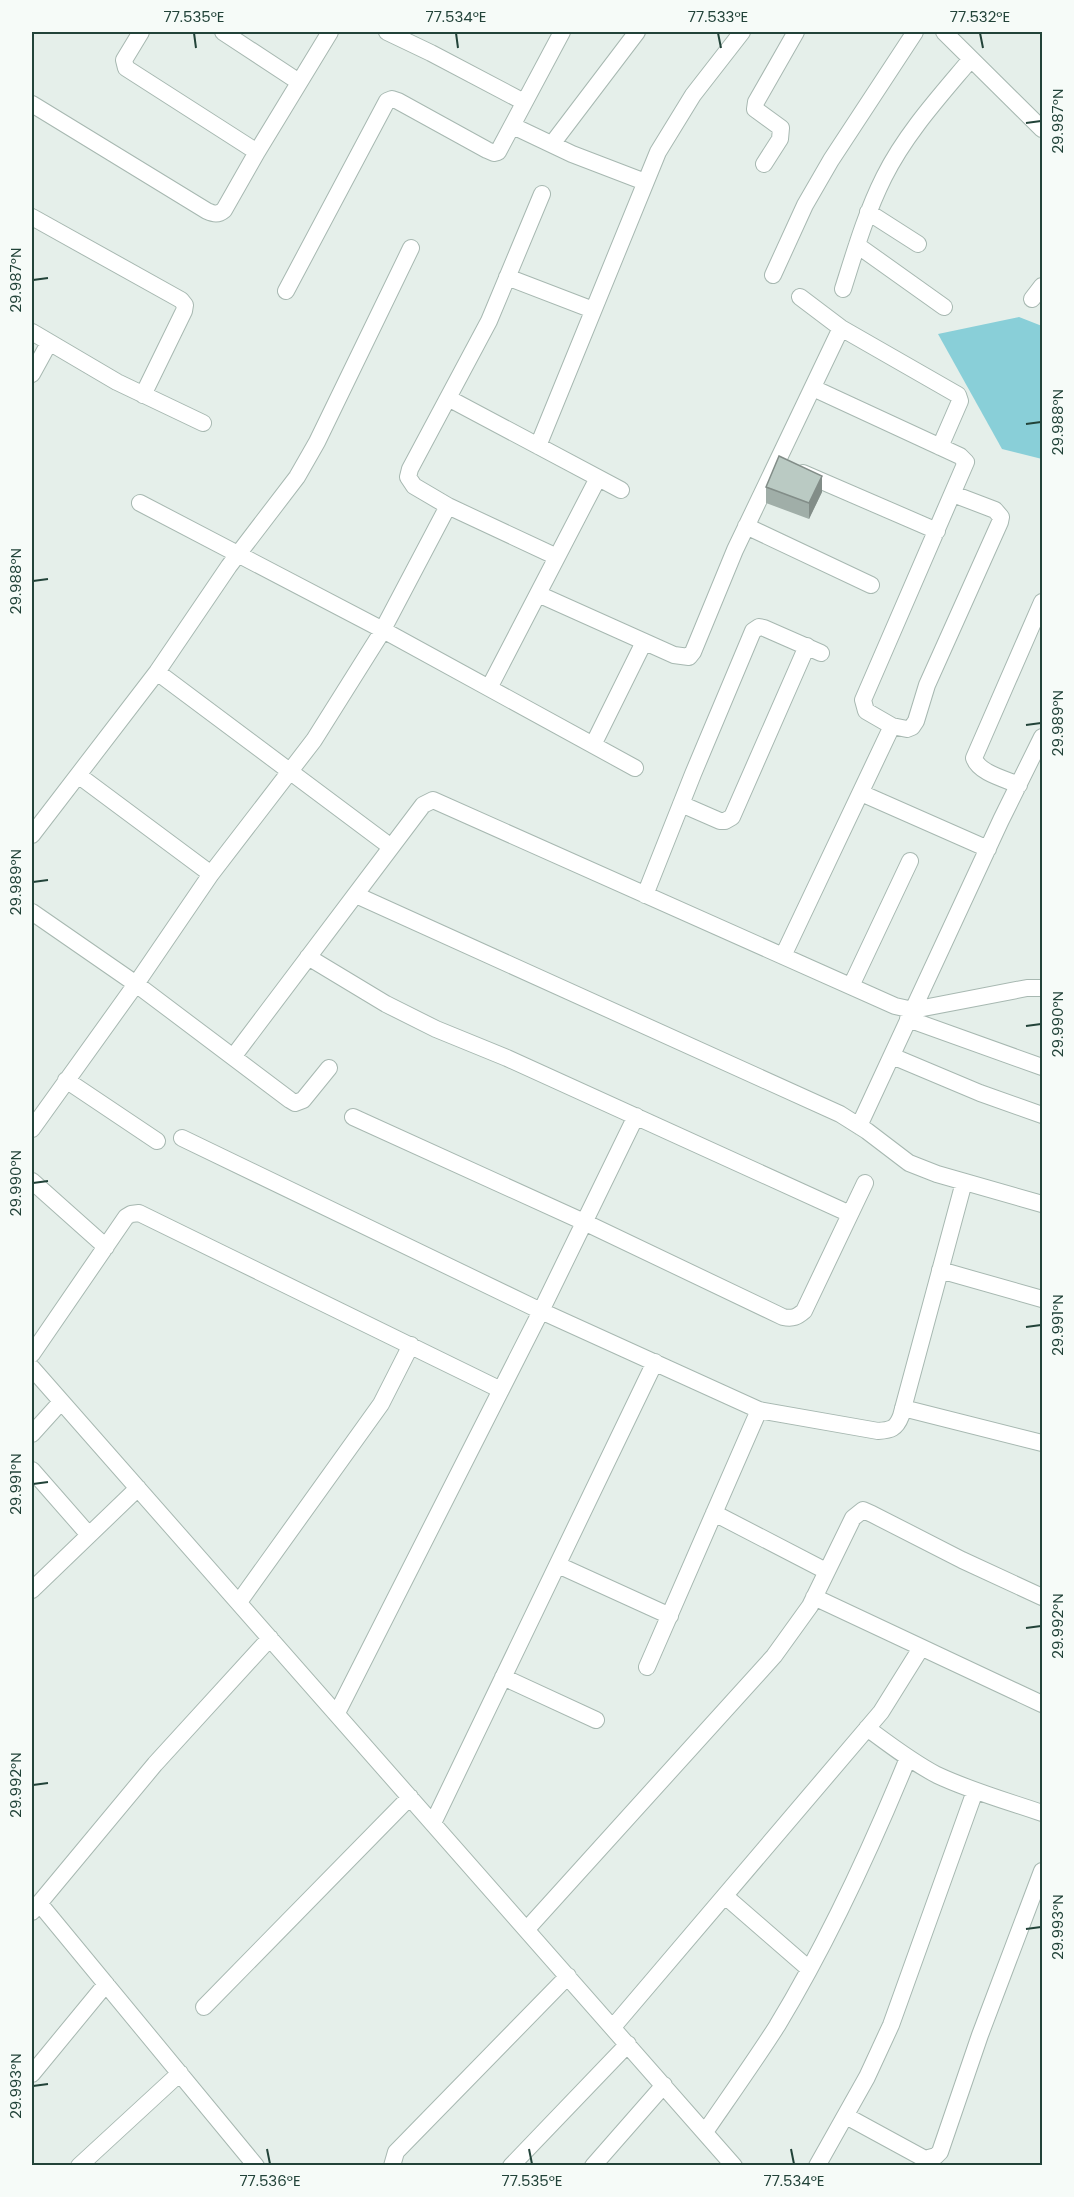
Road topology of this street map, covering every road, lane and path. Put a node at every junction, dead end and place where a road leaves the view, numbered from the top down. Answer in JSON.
{"nodes":[{"id":1,"x":141,"y":32,"type":"edge"},
{"id":2,"x":223,"y":32,"type":"edge"},
{"id":3,"x":330,"y":32,"type":"edge"},
{"id":4,"x":387,"y":32,"type":"edge"},
{"id":5,"x":562,"y":32,"type":"edge"},
{"id":6,"x":637,"y":32,"type":"edge"},
{"id":7,"x":742,"y":32,"type":"edge"},
{"id":8,"x":796,"y":32,"type":"edge"},
{"id":9,"x":915,"y":32,"type":"edge"},
{"id":10,"x":945,"y":32,"type":"edge"},
{"id":11,"x":971,"y":59,"type":"junction"},
{"id":12,"x":299,"y":82,"type":"junction"},
{"id":13,"x":524,"y":102,"type":"junction"},
{"id":14,"x":32,"y":104,"type":"edge"},
{"id":15,"x":513,"y":126,"type":"junction"},
{"id":16,"x":1042,"y":129,"type":"edge"},
{"id":17,"x":552,"y":144,"type":"junction"},
{"id":18,"x":256,"y":152,"type":"junction"},
{"id":19,"x":764,"y":164,"type":"dead end"},
{"id":20,"x":645,"y":182,"type":"junction"},
{"id":21,"x":542,"y":194,"type":"dead end"},
{"id":22,"x":868,"y":213,"type":"junction"},
{"id":23,"x":32,"y":217,"type":"edge"},
{"id":24,"x":918,"y":244,"type":"dead end"},
{"id":25,"x":857,"y":245,"type":"junction"},
{"id":26,"x":411,"y":248,"type":"dead end"},
{"id":27,"x":773,"y":275,"type":"dead end"},
{"id":28,"x":507,"y":277,"type":"junction"},
{"id":29,"x":843,"y":289,"type":"dead end"},
{"id":30,"x":286,"y":291,"type":"dead end"},
{"id":31,"x":800,"y":297,"type":"dead end"},
{"id":32,"x":944,"y":307,"type":"dead end"},
{"id":33,"x":593,"y":310,"type":"junction"},
{"id":34,"x":841,"y":328,"type":"junction"},
{"id":35,"x":32,"y":332,"type":"edge"},
{"id":36,"x":49,"y":343,"type":"junction"},
{"id":37,"x":32,"y":374,"type":"edge"},
{"id":38,"x":813,"y":388,"type":"junction"},
{"id":39,"x":143,"y":395,"type":"junction"},
{"id":40,"x":448,"y":398,"type":"junction"},
{"id":41,"x":203,"y":423,"type":"dead end"},
{"id":42,"x":537,"y":446,"type":"junction"},
{"id":43,"x":940,"y":447,"type":"junction"},
{"id":44,"x":777,"y":461,"type":"junction"},
{"id":45,"x":598,"y":478,"type":"junction"},
{"id":46,"x":621,"y":490,"type":"dead end"},
{"id":47,"x":953,"y":494,"type":"junction"},
{"id":48,"x":140,"y":503,"type":"dead end"},
{"id":49,"x":448,"y":506,"type":"junction"},
{"id":50,"x":746,"y":526,"type":"junction"},
{"id":51,"x":937,"y":531,"type":"junction"},
{"id":52,"x":238,"y":554,"type":"junction"},
{"id":53,"x":557,"y":557,"type":"junction"},
{"id":54,"x":871,"y":585,"type":"dead end"},
{"id":55,"x":538,"y":594,"type":"junction"},
{"id":56,"x":1042,"y":602,"type":"edge"},
{"id":57,"x":383,"y":630,"type":"junction"},
{"id":58,"x":645,"y":642,"type":"junction"},
{"id":59,"x":157,"y":672,"type":"junction"},
{"id":60,"x":489,"y":688,"type":"junction"},
{"id":61,"x":892,"y":726,"type":"junction"},
{"id":62,"x":1042,"y":737,"type":"edge"},
{"id":63,"x":593,"y":745,"type":"junction"},
{"id":64,"x":635,"y":768,"type":"dead end"},
{"id":65,"x":290,"y":772,"type":"junction"},
{"id":66,"x":78,"y":775,"type":"junction"},
{"id":67,"x":1019,"y":785,"type":"junction"},
{"id":68,"x":861,"y":793,"type":"junction"},
{"id":69,"x":681,"y":804,"type":"junction"},
{"id":70,"x":32,"y":835,"type":"edge"},
{"id":71,"x":391,"y":847,"type":"junction"},
{"id":72,"x":988,"y":849,"type":"junction"},
{"id":73,"x":910,"y":861,"type":"dead end"},
{"id":74,"x":211,"y":874,"type":"junction"},
{"id":75,"x":356,"y":895,"type":"junction"},
{"id":76,"x":645,"y":895,"type":"junction"},
{"id":77,"x":32,"y":912,"type":"edge"},
{"id":78,"x":783,"y":956,"type":"junction"},
{"id":79,"x":309,"y":957,"type":"junction"},
{"id":80,"x":136,"y":984,"type":"junction"},
{"id":81,"x":850,"y":986,"type":"junction"},
{"id":82,"x":1042,"y":988,"type":"edge"},
{"id":83,"x":911,"y":1015,"type":"junction"},
{"id":84,"x":233,"y":1056,"type":"junction"},
{"id":85,"x":891,"y":1056,"type":"junction"},
{"id":86,"x":1042,"y":1067,"type":"edge"},
{"id":87,"x":329,"y":1068,"type":"dead end"},
{"id":88,"x":66,"y":1080,"type":"junction"},
{"id":89,"x":1042,"y":1115,"type":"edge"},
{"id":90,"x":636,"y":1116,"type":"junction"},
{"id":91,"x":353,"y":1117,"type":"dead end"},
{"id":92,"x":859,"y":1126,"type":"junction"},
{"id":93,"x":32,"y":1129,"type":"edge"},
{"id":94,"x":182,"y":1138,"type":"dead end"},
{"id":95,"x":157,"y":1141,"type":"dead end"},
{"id":96,"x":32,"y":1181,"type":"edge"},
{"id":97,"x":964,"y":1182,"type":"junction"},
{"id":98,"x":865,"y":1183,"type":"dead end"},
{"id":99,"x":1042,"y":1204,"type":"edge"},
{"id":100,"x":850,"y":1214,"type":"junction"},
{"id":101,"x":584,"y":1222,"type":"junction"},
{"id":102,"x":106,"y":1247,"type":"junction"},
{"id":103,"x":940,"y":1270,"type":"junction"},
{"id":104,"x":1042,"y":1299,"type":"edge"},
{"id":105,"x":541,"y":1311,"type":"junction"},
{"id":106,"x":411,"y":1346,"type":"junction"},
{"id":107,"x":32,"y":1354,"type":"edge"},
{"id":108,"x":655,"y":1362,"type":"junction"},
{"id":109,"x":32,"y":1368,"type":"edge"},
{"id":110,"x":501,"y":1390,"type":"junction"},
{"id":111,"x":60,"y":1403,"type":"junction"},
{"id":112,"x":903,"y":1408,"type":"junction"},
{"id":113,"x":759,"y":1410,"type":"junction"},
{"id":114,"x":32,"y":1434,"type":"edge"},
{"id":115,"x":1042,"y":1443,"type":"edge"},
{"id":116,"x":32,"y":1470,"type":"edge"},
{"id":117,"x":138,"y":1488,"type":"junction"},
{"id":118,"x":714,"y":1513,"type":"junction"},
{"id":119,"x":88,"y":1535,"type":"junction"},
{"id":120,"x":558,"y":1565,"type":"junction"},
{"id":121,"x":826,"y":1571,"type":"junction"},
{"id":122,"x":32,"y":1590,"type":"edge"},
{"id":123,"x":814,"y":1597,"type":"junction"},
{"id":124,"x":1042,"y":1597,"type":"edge"},
{"id":125,"x":239,"y":1602,"type":"junction"},
{"id":126,"x":670,"y":1616,"type":"junction"},
{"id":127,"x":270,"y":1638,"type":"junction"},
{"id":128,"x":921,"y":1648,"type":"junction"},
{"id":129,"x":647,"y":1667,"type":"dead end"},
{"id":130,"x":503,"y":1677,"type":"junction"},
{"id":131,"x":1042,"y":1704,"type":"edge"},
{"id":132,"x":337,"y":1713,"type":"junction"},
{"id":133,"x":596,"y":1720,"type":"dead end"},
{"id":134,"x":867,"y":1728,"type":"junction"},
{"id":135,"x":908,"y":1758,"type":"junction"},
{"id":136,"x":975,"y":1791,"type":"junction"},
{"id":137,"x":410,"y":1797,"type":"junction"},
{"id":138,"x":1042,"y":1813,"type":"edge"},
{"id":139,"x":433,"y":1822,"type":"junction"},
{"id":140,"x":1042,"y":1871,"type":"edge"},
{"id":141,"x":725,"y":1896,"type":"junction"},
{"id":142,"x":35,"y":1908,"type":"edge"},
{"id":143,"x":527,"y":1929,"type":"junction"},
{"id":144,"x":809,"y":1969,"type":"junction"},
{"id":145,"x":568,"y":1976,"type":"junction"},
{"id":146,"x":106,"y":1984,"type":"junction"},
{"id":147,"x":204,"y":2007,"type":"dead end"},
{"id":148,"x":613,"y":2027,"type":"junction"},
{"id":149,"x":628,"y":2044,"type":"junction"},
{"id":150,"x":180,"y":2073,"type":"junction"},
{"id":151,"x":32,"y":2074,"type":"edge"},
{"id":152,"x":664,"y":2085,"type":"junction"},
{"id":153,"x":846,"y":2116,"type":"junction"},
{"id":154,"x":705,"y":2132,"type":"junction"},
{"id":155,"x":79,"y":2166,"type":"edge"},
{"id":156,"x":256,"y":2166,"type":"edge"},
{"id":157,"x":392,"y":2166,"type":"edge"},
{"id":158,"x":511,"y":2166,"type":"edge"},
{"id":159,"x":593,"y":2166,"type":"edge"},
{"id":160,"x":734,"y":2166,"type":"edge"},
{"id":161,"x":817,"y":2166,"type":"edge"}],
"edges":[{"from":1,"to":18,"type":"street"},
{"from":2,"to":12,"type":"street"},
{"from":3,"to":12,"type":"street"},
{"from":4,"to":13,"type":"street"},
{"from":5,"to":13,"type":"street"},
{"from":6,"to":17,"type":"street"},
{"from":7,"to":20,"type":"street"},
{"from":8,"to":19,"type":"street"},
{"from":9,"to":27,"type":"street"},
{"from":10,"to":11,"type":"street"},
{"from":11,"to":16,"type":"street"},
{"from":11,"to":22,"type":"street"},
{"from":12,"to":18,"type":"street"},
{"from":13,"to":15,"type":"street"},
{"from":14,"to":18,"type":"street"},
{"from":15,"to":17,"type":"street"},
{"from":15,"to":30,"type":"street"},
{"from":17,"to":20,"type":"street"},
{"from":20,"to":33,"type":"street"},
{"from":21,"to":28,"type":"street"},
{"from":22,"to":24,"type":"street"},
{"from":22,"to":25,"type":"street"},
{"from":23,"to":39,"type":"street"},
{"from":25,"to":29,"type":"street"},
{"from":25,"to":32,"type":"street"},
{"from":26,"to":52,"type":"street"},
{"from":28,"to":33,"type":"street"},
{"from":28,"to":40,"type":"street"},
{"from":31,"to":34,"type":"street"},
{"from":33,"to":42,"type":"street"},
{"from":34,"to":38,"type":"street"},
{"from":34,"to":43,"type":"street"},
{"from":35,"to":36,"type":"street"},
{"from":36,"to":37,"type":"street"},
{"from":36,"to":39,"type":"street"},
{"from":38,"to":43,"type":"street"},
{"from":38,"to":44,"type":"street"},
{"from":39,"to":41,"type":"street"},
{"from":40,"to":42,"type":"street"},
{"from":40,"to":49,"type":"street"},
{"from":42,"to":45,"type":"street"},
{"from":43,"to":47,"type":"street"},
{"from":44,"to":50,"type":"street"},
{"from":44,"to":51,"type":"street"},
{"from":45,"to":46,"type":"street"},
{"from":45,"to":53,"type":"street"},
{"from":47,"to":51,"type":"street"},
{"from":47,"to":61,"type":"street"},
{"from":48,"to":52,"type":"street"},
{"from":49,"to":53,"type":"street"},
{"from":49,"to":57,"type":"street"},
{"from":50,"to":54,"type":"street"},
{"from":50,"to":58,"type":"street"},
{"from":51,"to":61,"type":"street"},
{"from":52,"to":57,"type":"street"},
{"from":52,"to":59,"type":"street"},
{"from":53,"to":55,"type":"street"},
{"from":55,"to":58,"type":"street"},
{"from":55,"to":60,"type":"street"},
{"from":56,"to":67,"type":"street"},
{"from":57,"to":60,"type":"street"},
{"from":57,"to":65,"type":"street"},
{"from":58,"to":63,"type":"street"},
{"from":59,"to":65,"type":"street"},
{"from":59,"to":66,"type":"street"},
{"from":60,"to":63,"type":"street"},
{"from":61,"to":68,"type":"street"},
{"from":62,"to":67,"type":"street"},
{"from":63,"to":64,"type":"street"},
{"from":65,"to":71,"type":"street"},
{"from":65,"to":74,"type":"street"},
{"from":66,"to":70,"type":"street"},
{"from":66,"to":74,"type":"street"},
{"from":67,"to":72,"type":"street"},
{"from":68,"to":72,"type":"street"},
{"from":68,"to":78,"type":"street"},
{"from":69,"to":69,"type":"street"},
{"from":69,"to":76,"type":"street"},
{"from":71,"to":75,"type":"street"},
{"from":71,"to":76,"type":"street"},
{"from":72,"to":83,"type":"street"},
{"from":73,"to":81,"type":"street"},
{"from":74,"to":80,"type":"street"},
{"from":75,"to":79,"type":"street"},
{"from":75,"to":92,"type":"street"},
{"from":76,"to":78,"type":"street"},
{"from":77,"to":80,"type":"street"},
{"from":78,"to":81,"type":"street"},
{"from":79,"to":84,"type":"street"},
{"from":79,"to":90,"type":"street"},
{"from":80,"to":84,"type":"street"},
{"from":80,"to":88,"type":"street"},
{"from":81,"to":83,"type":"street"},
{"from":82,"to":83,"type":"street"},
{"from":83,"to":85,"type":"street"},
{"from":83,"to":86,"type":"street"},
{"from":84,"to":87,"type":"street"},
{"from":85,"to":89,"type":"street"},
{"from":85,"to":92,"type":"street"},
{"from":88,"to":93,"type":"street"},
{"from":88,"to":95,"type":"street"},
{"from":90,"to":100,"type":"street"},
{"from":90,"to":101,"type":"street"},
{"from":91,"to":101,"type":"street"},
{"from":92,"to":97,"type":"street"},
{"from":94,"to":105,"type":"street"},
{"from":96,"to":102,"type":"street"},
{"from":97,"to":99,"type":"street"},
{"from":97,"to":103,"type":"street"},
{"from":98,"to":100,"type":"street"},
{"from":100,"to":101,"type":"street"},
{"from":101,"to":105,"type":"street"},
{"from":102,"to":106,"type":"street"},
{"from":102,"to":107,"type":"street"},
{"from":103,"to":104,"type":"street"},
{"from":103,"to":112,"type":"street"},
{"from":105,"to":108,"type":"street"},
{"from":105,"to":110,"type":"street"},
{"from":106,"to":110,"type":"street"},
{"from":106,"to":125,"type":"street"},
{"from":108,"to":113,"type":"street"},
{"from":108,"to":120,"type":"street"},
{"from":109,"to":111,"type":"street"},
{"from":110,"to":132,"type":"street"},
{"from":111,"to":114,"type":"street"},
{"from":111,"to":117,"type":"street"},
{"from":112,"to":113,"type":"street"},
{"from":112,"to":115,"type":"street"},
{"from":113,"to":118,"type":"street"},
{"from":116,"to":119,"type":"street"},
{"from":117,"to":119,"type":"street"},
{"from":117,"to":125,"type":"street"},
{"from":118,"to":121,"type":"street"},
{"from":118,"to":126,"type":"street"},
{"from":119,"to":122,"type":"street"},
{"from":120,"to":126,"type":"street"},
{"from":120,"to":130,"type":"street"},
{"from":121,"to":123,"type":"street"},
{"from":121,"to":124,"type":"street"},
{"from":123,"to":128,"type":"street"},
{"from":123,"to":143,"type":"street"},
{"from":125,"to":127,"type":"street"},
{"from":126,"to":129,"type":"street"},
{"from":127,"to":132,"type":"street"},
{"from":127,"to":142,"type":"street"},
{"from":128,"to":131,"type":"street"},
{"from":128,"to":134,"type":"street"},
{"from":130,"to":133,"type":"street"},
{"from":130,"to":139,"type":"street"},
{"from":132,"to":137,"type":"street"},
{"from":134,"to":135,"type":"street"},
{"from":134,"to":141,"type":"street"},
{"from":135,"to":136,"type":"street"},
{"from":135,"to":144,"type":"street"},
{"from":136,"to":138,"type":"street"},
{"from":136,"to":153,"type":"street"},
{"from":137,"to":139,"type":"street"},
{"from":137,"to":147,"type":"street"},
{"from":139,"to":143,"type":"street"},
{"from":140,"to":153,"type":"street"},
{"from":141,"to":144,"type":"street"},
{"from":141,"to":148,"type":"street"},
{"from":142,"to":146,"type":"street"},
{"from":143,"to":145,"type":"street"},
{"from":144,"to":154,"type":"street"},
{"from":145,"to":148,"type":"street"},
{"from":145,"to":157,"type":"street"},
{"from":146,"to":150,"type":"street"},
{"from":146,"to":151,"type":"street"},
{"from":148,"to":149,"type":"street"},
{"from":149,"to":152,"type":"street"},
{"from":149,"to":158,"type":"street"},
{"from":150,"to":155,"type":"street"},
{"from":150,"to":156,"type":"street"},
{"from":152,"to":154,"type":"street"},
{"from":152,"to":159,"type":"street"},
{"from":153,"to":161,"type":"street"},
{"from":154,"to":160,"type":"street"}]}
